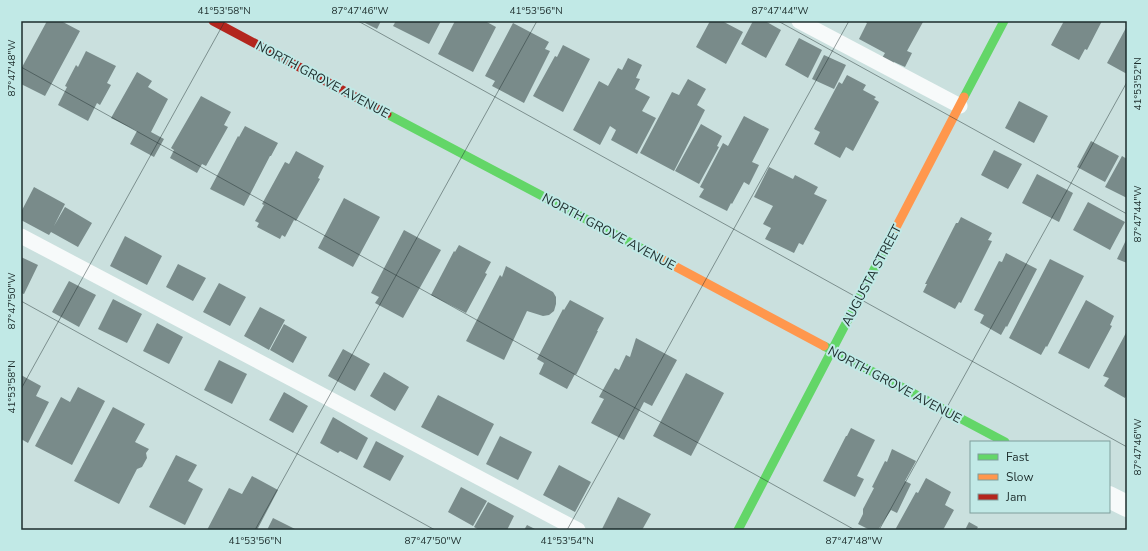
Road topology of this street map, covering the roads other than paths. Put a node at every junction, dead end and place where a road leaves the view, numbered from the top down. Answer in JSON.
{"nodes":[{"id":1,"x":213,"y":21,"type":"edge"},
{"id":2,"x":799,"y":21,"type":"edge"},
{"id":3,"x":1004,"y":21,"type":"edge"},
{"id":4,"x":960,"y":106,"type":"junction"},
{"id":5,"x":21,"y":236,"type":"edge"},
{"id":6,"x":832,"y":350,"type":"junction"},
{"id":7,"x":1003,"y":441,"type":"edge"},
{"id":8,"x":1110,"y":498,"type":"edge"},
{"id":9,"x":1127,"y":506,"type":"edge"},
{"id":10,"x":578,"y":530,"type":"edge"},
{"id":11,"x":738,"y":530,"type":"edge"}],
"edges":[{"from":1,"to":6,"type":"street","name":"NORTH GROVE AVENUE"},
{"from":2,"to":4,"type":"lane"},
{"from":3,"to":4,"type":"street","name":"AUGUSTA STREET"},
{"from":4,"to":6,"type":"street","name":"AUGUSTA STREET"},
{"from":5,"to":10,"type":"lane"},
{"from":6,"to":7,"type":"street","name":"NORTH GROVE AVENUE"},
{"from":6,"to":11,"type":"street","name":"AUGUSTA STREET"},
{"from":8,"to":9,"type":"street"}]}
